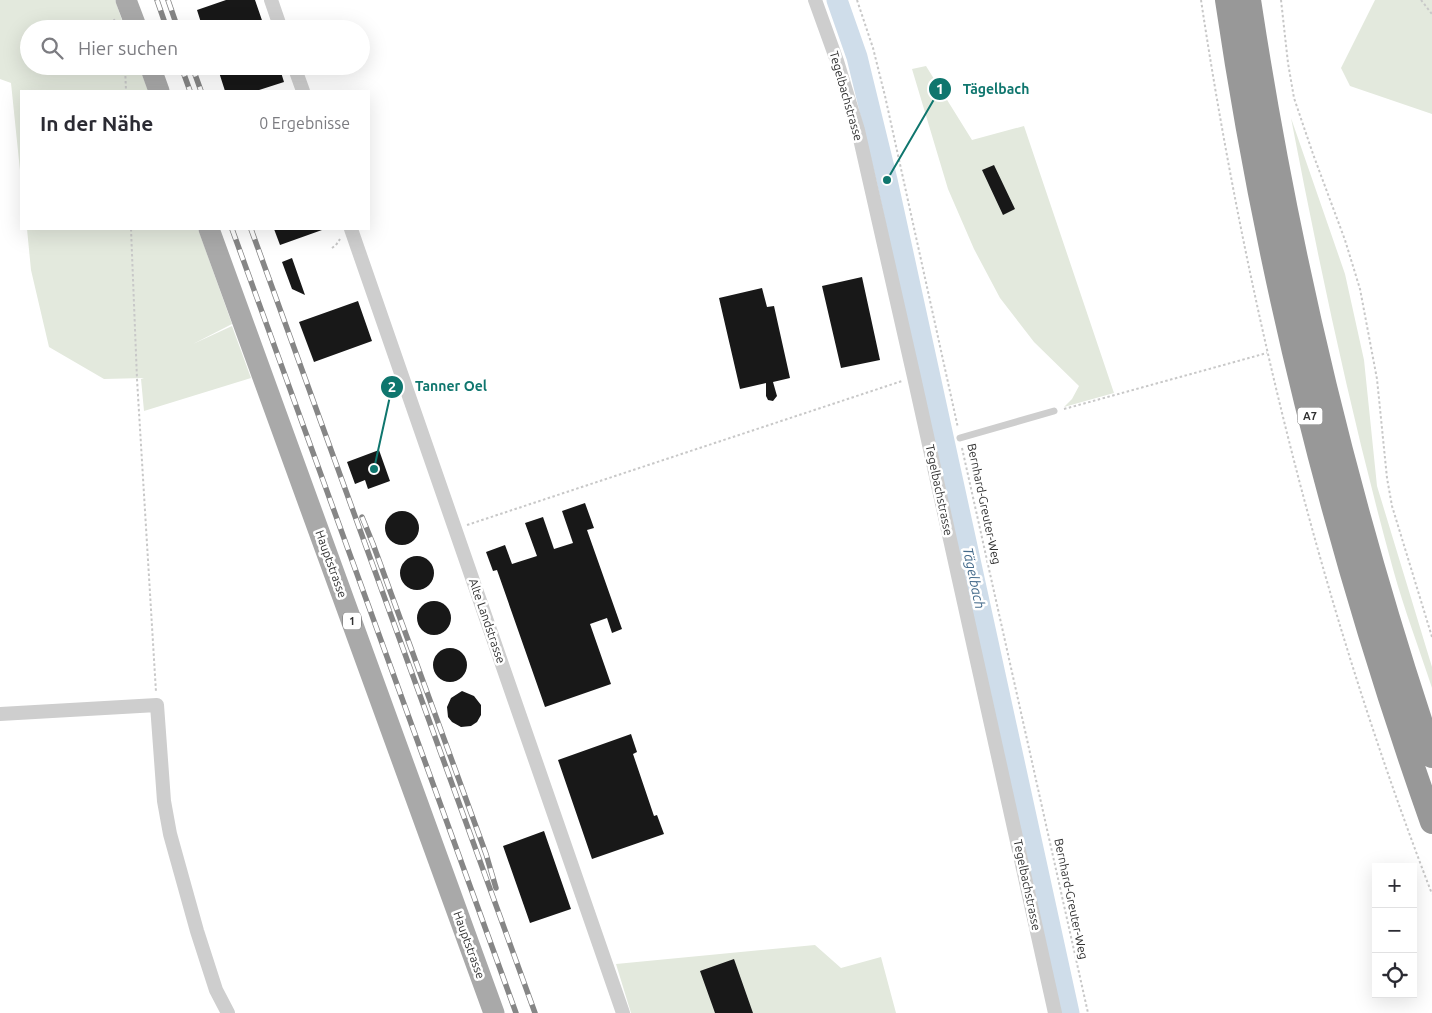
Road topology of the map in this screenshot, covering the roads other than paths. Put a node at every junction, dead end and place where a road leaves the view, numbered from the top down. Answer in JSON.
{"nodes":[{"id":1,"x":126,"y":0,"type":"edge"},
{"id":2,"x":271,"y":0,"type":"edge"},
{"id":3,"x":815,"y":0,"type":"edge"},
{"id":4,"x":1227,"y":0,"type":"edge"},
{"id":5,"x":1249,"y":0,"type":"edge"},
{"id":6,"x":134,"y":20,"type":"edge"},
{"id":7,"x":278,"y":20,"type":"edge"},
{"id":8,"x":153,"y":75,"type":"edge"},
{"id":9,"x":297,"y":75,"type":"edge"},
{"id":10,"x":159,"y":90,"type":"edge"},
{"id":11,"x":303,"y":90,"type":"edge"},
{"id":12,"x":209,"y":230,"type":"edge"},
{"id":13,"x":351,"y":230,"type":"edge"},
{"id":14,"x":1054,"y":411,"type":"road end"},
{"id":15,"x":960,"y":438,"type":"road end"},
{"id":16,"x":0,"y":714,"type":"edge"},
{"id":17,"x":1432,"y":756,"type":"edge"},
{"id":18,"x":1432,"y":822,"type":"edge"},
{"id":19,"x":228,"y":1013,"type":"edge"},
{"id":20,"x":494,"y":1013,"type":"edge"},
{"id":21,"x":623,"y":1013,"type":"edge"},
{"id":22,"x":1055,"y":1013,"type":"edge"}],
"edges":[{"from":1,"to":6,"type":"main road"},
{"from":2,"to":7,"type":"street"},
{"from":3,"to":22,"type":"street","name":"Tegelbachstrasse"},
{"from":4,"to":18,"type":"highway","number":"A7"},
{"from":5,"to":17,"type":"highway","number":"A7"},
{"from":8,"to":10,"type":"main road"},
{"from":9,"to":11,"type":"street"},
{"from":12,"to":20,"type":"main road","name":"Hauptstrasse","number":"1"},
{"from":13,"to":21,"type":"street","name":"Alte Landstrasse"},
{"from":14,"to":15,"type":"lane"},
{"from":16,"to":19,"type":"street"}]}
